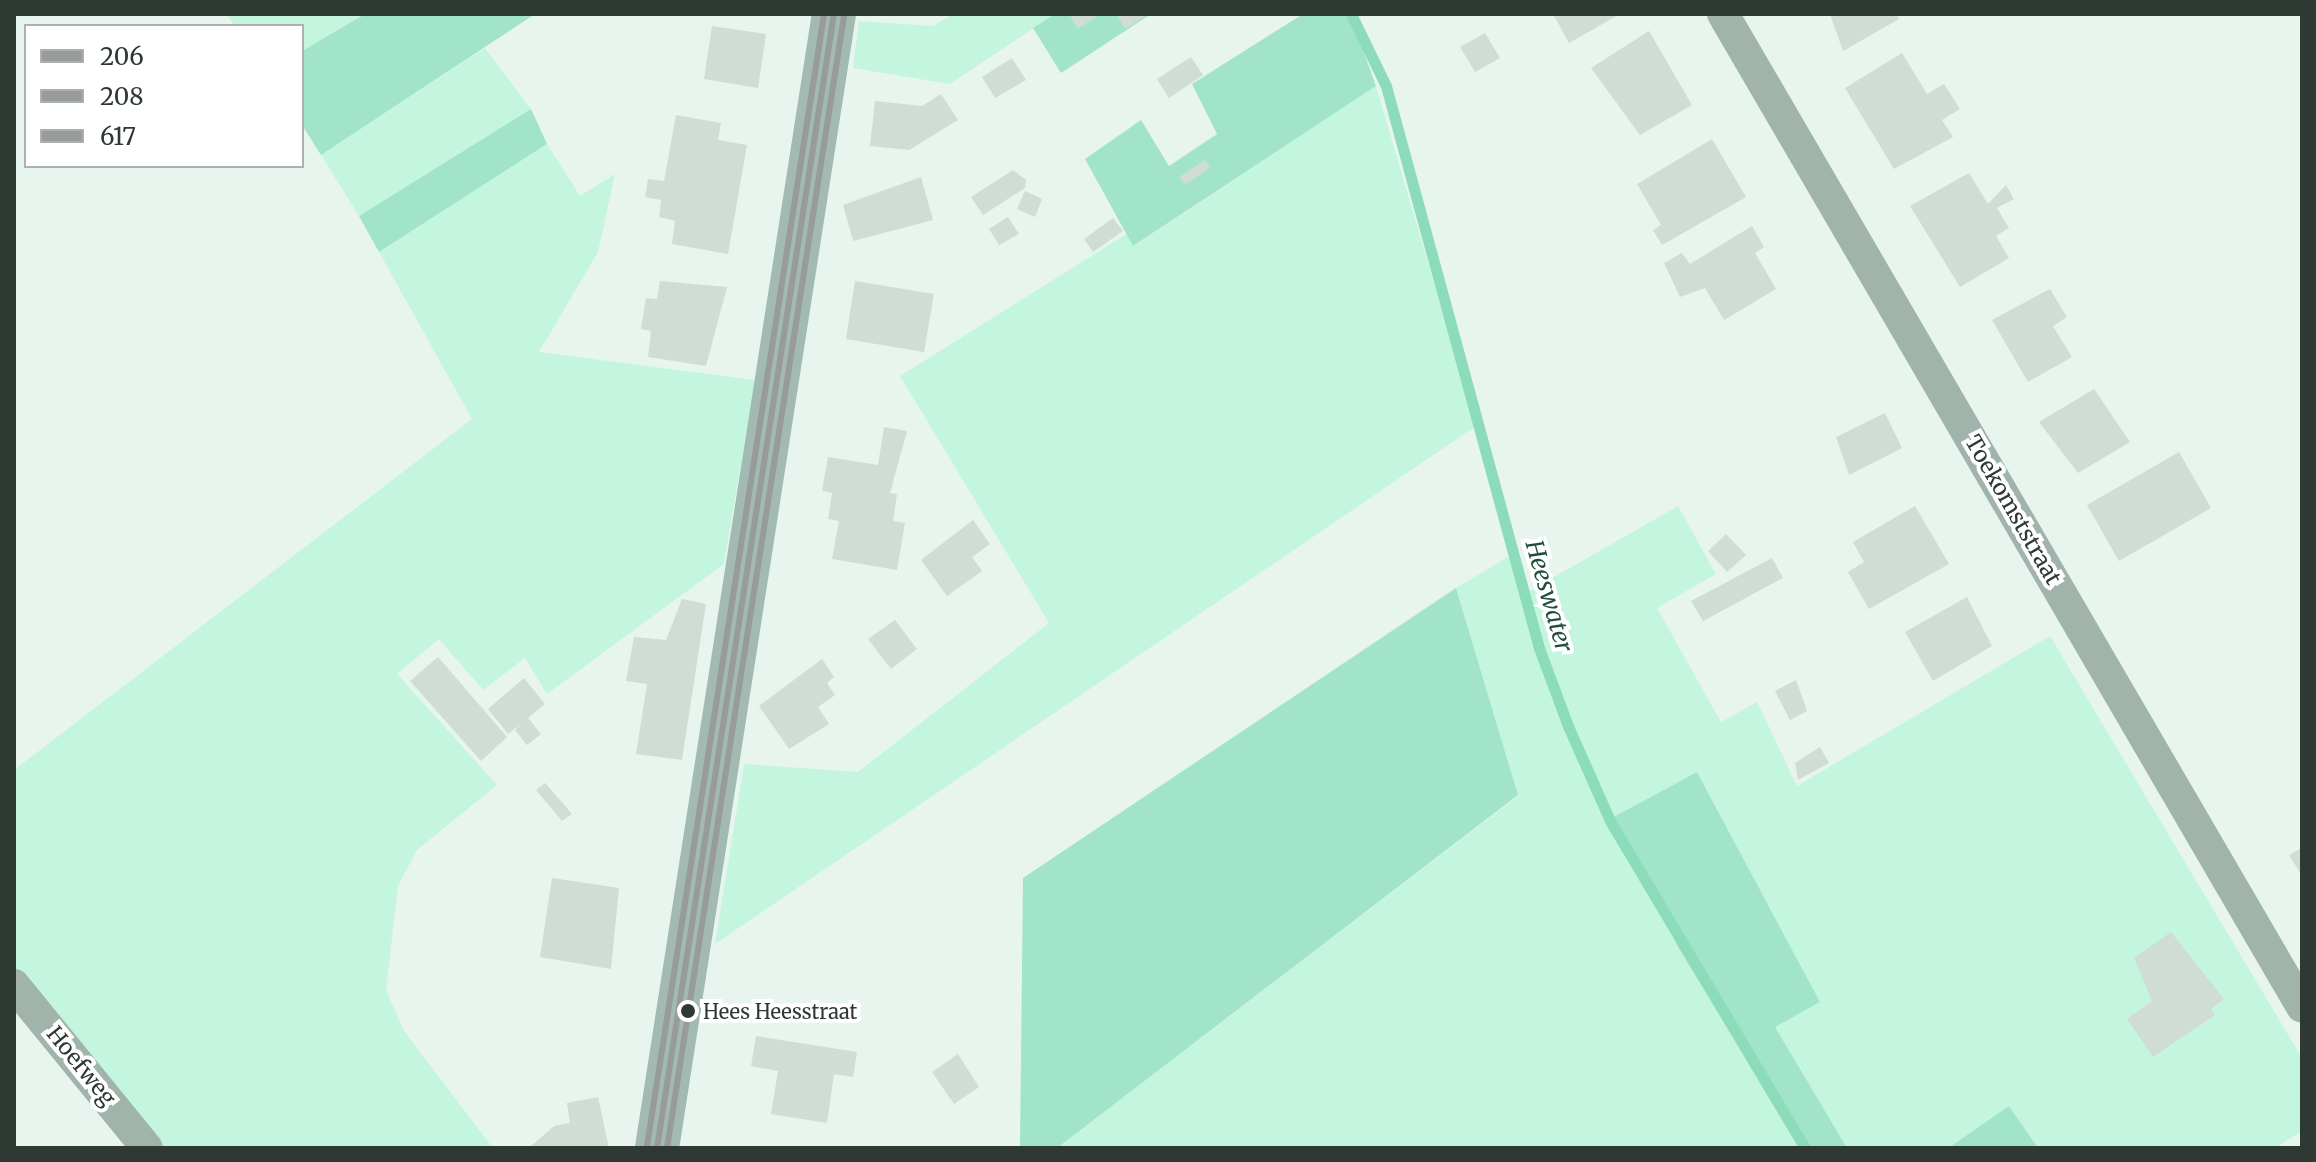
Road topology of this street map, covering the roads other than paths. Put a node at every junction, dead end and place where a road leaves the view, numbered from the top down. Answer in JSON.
{"nodes":[{"id":1,"x":834,"y":14,"type":"edge"},
{"id":2,"x":1723,"y":14,"type":"edge"},
{"id":3,"x":14,"y":985,"type":"edge"},
{"id":4,"x":2302,"y":1007,"type":"edge"},
{"id":5,"x":147,"y":1148,"type":"edge"},
{"id":6,"x":657,"y":1148,"type":"edge"}],
"edges":[{"from":1,"to":6,"type":"street"},
{"from":2,"to":4,"type":"street","name":"Toekomststraat"},
{"from":3,"to":5,"type":"street","name":"Hoefweg"}]}
